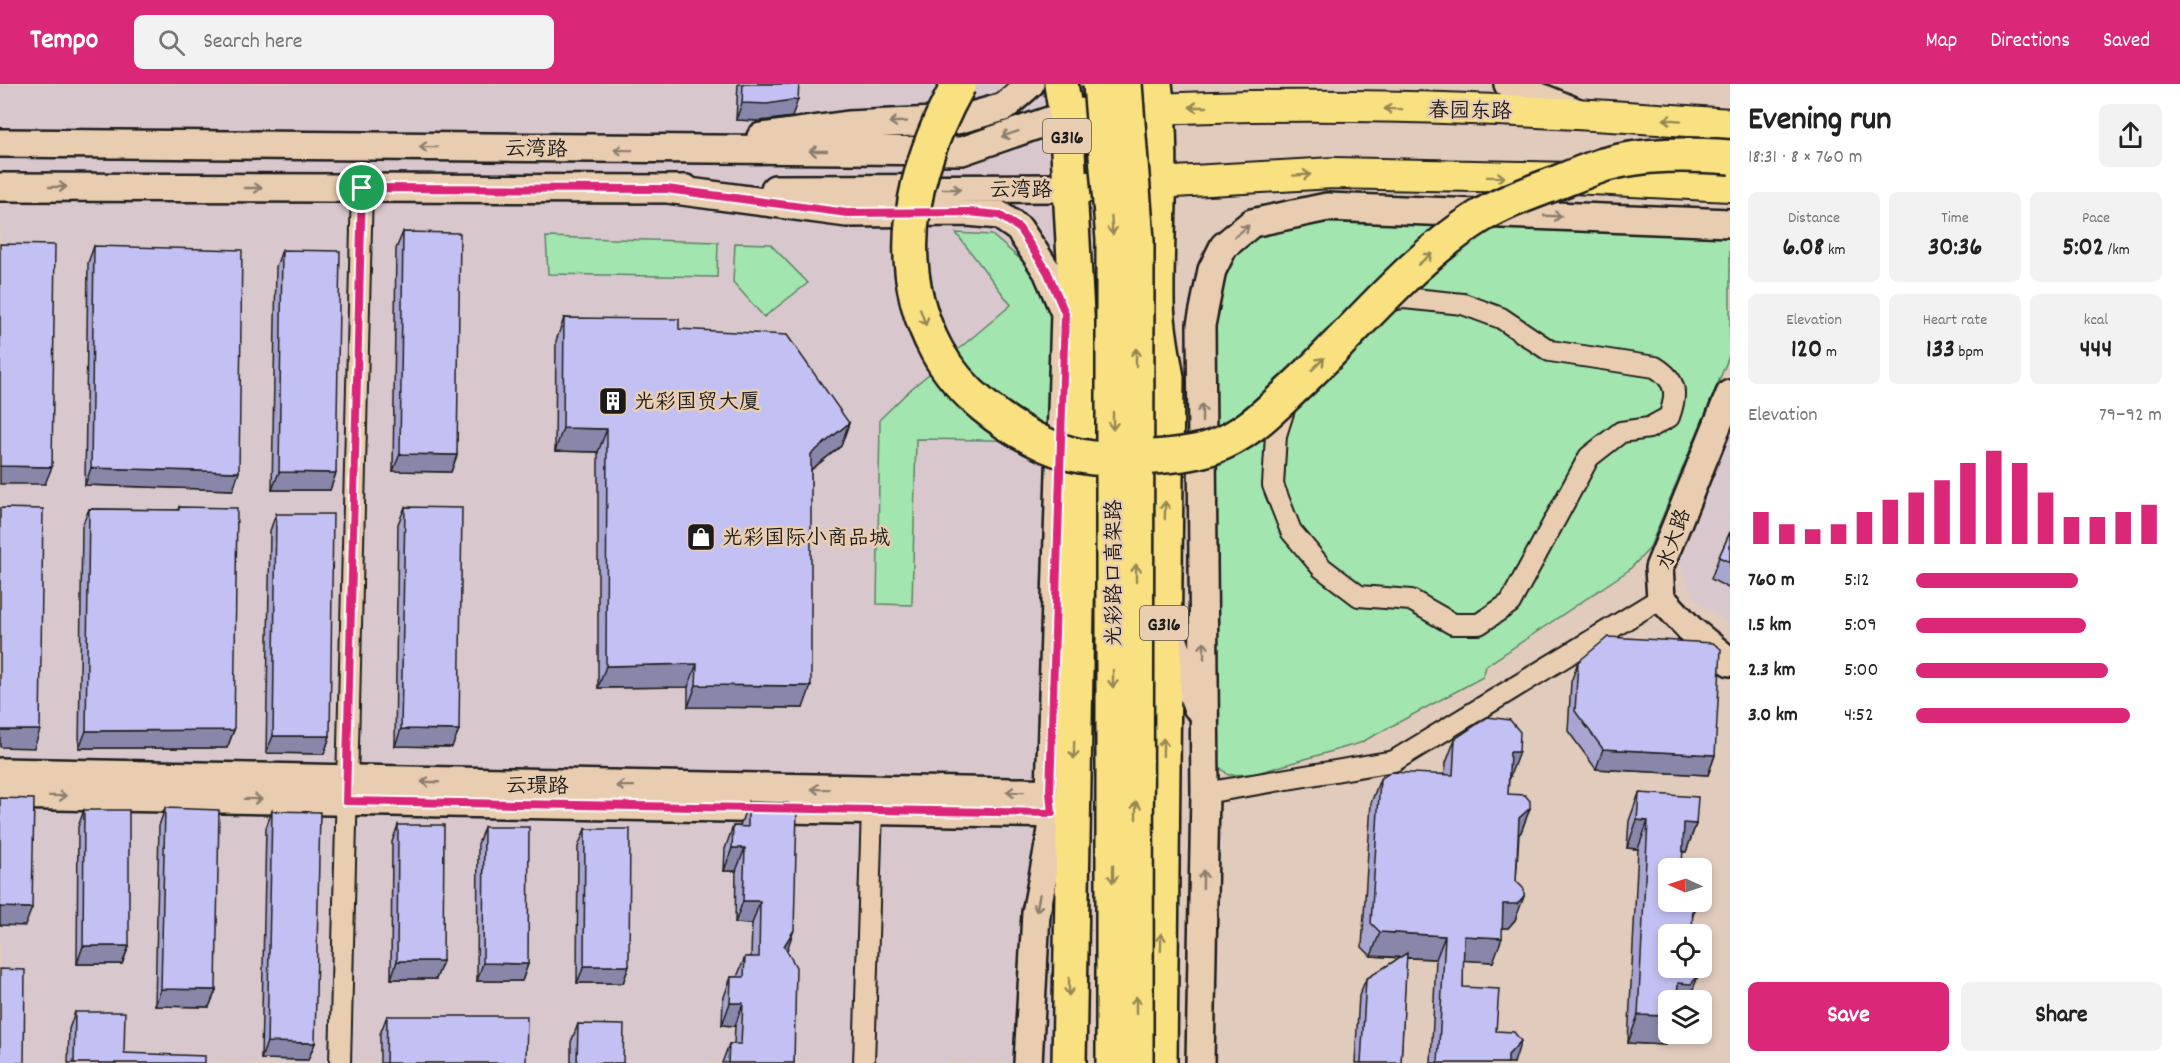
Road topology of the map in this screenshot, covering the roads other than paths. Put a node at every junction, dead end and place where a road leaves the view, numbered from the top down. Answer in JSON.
{"nodes":[{"id":1,"x":959,"y":84,"type":"edge"},
{"id":2,"x":1030,"y":84,"type":"edge"},
{"id":3,"x":1100,"y":84,"type":"edge"},
{"id":4,"x":1125,"y":84,"type":"edge"},
{"id":5,"x":1508,"y":84,"type":"edge"},
{"id":6,"x":1156,"y":96,"type":"edge"},
{"id":7,"x":1063,"y":99,"type":"edge"},
{"id":8,"x":1578,"y":113,"type":"junction"},
{"id":9,"x":1730,"y":124,"type":"edge"},
{"id":10,"x":0,"y":143,"type":"edge"},
{"id":11,"x":669,"y":150,"type":"junction"},
{"id":12,"x":1730,"y":157,"type":"edge"},
{"id":13,"x":1159,"y":184,"type":"junction"},
{"id":14,"x":1730,"y":186,"type":"edge"},
{"id":15,"x":0,"y":187,"type":"edge"},
{"id":16,"x":362,"y":188,"type":"junction"},
{"id":17,"x":1070,"y":188,"type":"junction"},
{"id":18,"x":667,"y":189,"type":"junction"},
{"id":19,"x":1730,"y":223,"type":"edge"},
{"id":20,"x":1379,"y":302,"type":"dead end"},
{"id":21,"x":1201,"y":325,"type":"junction"},
{"id":22,"x":1289,"y":391,"type":"dead end"},
{"id":23,"x":1730,"y":394,"type":"edge"},
{"id":24,"x":1166,"y":424,"type":"junction"},
{"id":25,"x":1661,"y":598,"type":"junction"},
{"id":26,"x":1164,"y":614,"type":"junction"},
{"id":27,"x":1730,"y":662,"type":"edge"},
{"id":28,"x":1204,"y":728,"type":"junction"},
{"id":29,"x":0,"y":772,"type":"edge"},
{"id":30,"x":347,"y":790,"type":"junction"},
{"id":31,"x":1205,"y":793,"type":"junction"},
{"id":32,"x":0,"y":795,"type":"edge"},
{"id":33,"x":1060,"y":808,"type":"junction"},
{"id":34,"x":872,"y":809,"type":"junction"},
{"id":35,"x":340,"y":1063,"type":"edge"},
{"id":36,"x":864,"y":1063,"type":"edge"},
{"id":37,"x":1029,"y":1063,"type":"edge"},
{"id":38,"x":1069,"y":1063,"type":"edge"},
{"id":39,"x":1113,"y":1063,"type":"edge"},
{"id":40,"x":1136,"y":1063,"type":"edge"},
{"id":41,"x":1160,"y":1063,"type":"edge"},
{"id":42,"x":1200,"y":1063,"type":"edge"}],
"edges":[{"from":1,"to":12,"type":"highway","one_way":true,"bridge":true},
{"from":2,"to":11,"type":"street","one_way":true},
{"from":3,"to":39,"type":"highway","name":"光彩路口高架路","one_way":true,"bridge":true},
{"from":40,"to":4,"type":"highway","name":"光彩路口高架路","one_way":true,"bridge":true},
{"from":5,"to":8,"type":"street"},
{"from":6,"to":7,"type":"main road","name":"春园东路"},
{"from":8,"to":6,"type":"main road","name":"春园东路","one_way":true},
{"from":6,"to":13,"type":"highway","number":"G316"},
{"from":7,"to":11,"type":"street","name":"云湾路","one_way":true},
{"from":7,"to":17,"type":"highway","number":"G316"},
{"from":9,"to":8,"type":"main road","name":"春园东路","one_way":true},
{"from":11,"to":10,"type":"street","name":"云湾路","one_way":true},
{"from":13,"to":14,"type":"main road","one_way":true},
{"from":13,"to":17,"type":"main road"},
{"from":13,"to":24,"type":"highway","number":"G316"},
{"from":15,"to":16,"type":"street","name":"云湾路","one_way":true},
{"from":16,"to":18,"type":"street","name":"云湾路"},
{"from":16,"to":30,"type":"street"},
{"from":18,"to":17,"type":"street","name":"云湾路","one_way":true},
{"from":17,"to":33,"type":"highway","number":"G316","one_way":true},
{"from":18,"to":33,"type":"street"},
{"from":21,"to":19,"type":"street","one_way":true},
{"from":20,"to":22,"type":"street"},
{"from":21,"to":24,"type":"street"},
{"from":28,"to":21,"type":"street","one_way":true},
{"from":23,"to":25,"type":"street","name":"水大路"},
{"from":26,"to":24,"type":"highway","number":"G316","one_way":true},
{"from":25,"to":27,"type":"street","name":"水大路"},
{"from":25,"to":31,"type":"street"},
{"from":26,"to":28,"type":"street"},
{"from":41,"to":26,"type":"highway","number":"G316","one_way":true},
{"from":28,"to":31,"type":"street"},
{"from":29,"to":30,"type":"street","name":"云璟路"},
{"from":32,"to":30,"type":"street","name":"云璟路","one_way":true},
{"from":33,"to":30,"type":"street","name":"云璟路","one_way":true},
{"from":30,"to":34,"type":"street","name":"云璟路"},
{"from":30,"to":35,"type":"street"},
{"from":42,"to":31,"type":"street","one_way":true},
{"from":33,"to":34,"type":"street","name":"云璟路"},
{"from":33,"to":37,"type":"street","one_way":true},
{"from":33,"to":38,"type":"highway","number":"G316","one_way":true},
{"from":34,"to":36,"type":"street"}]}
